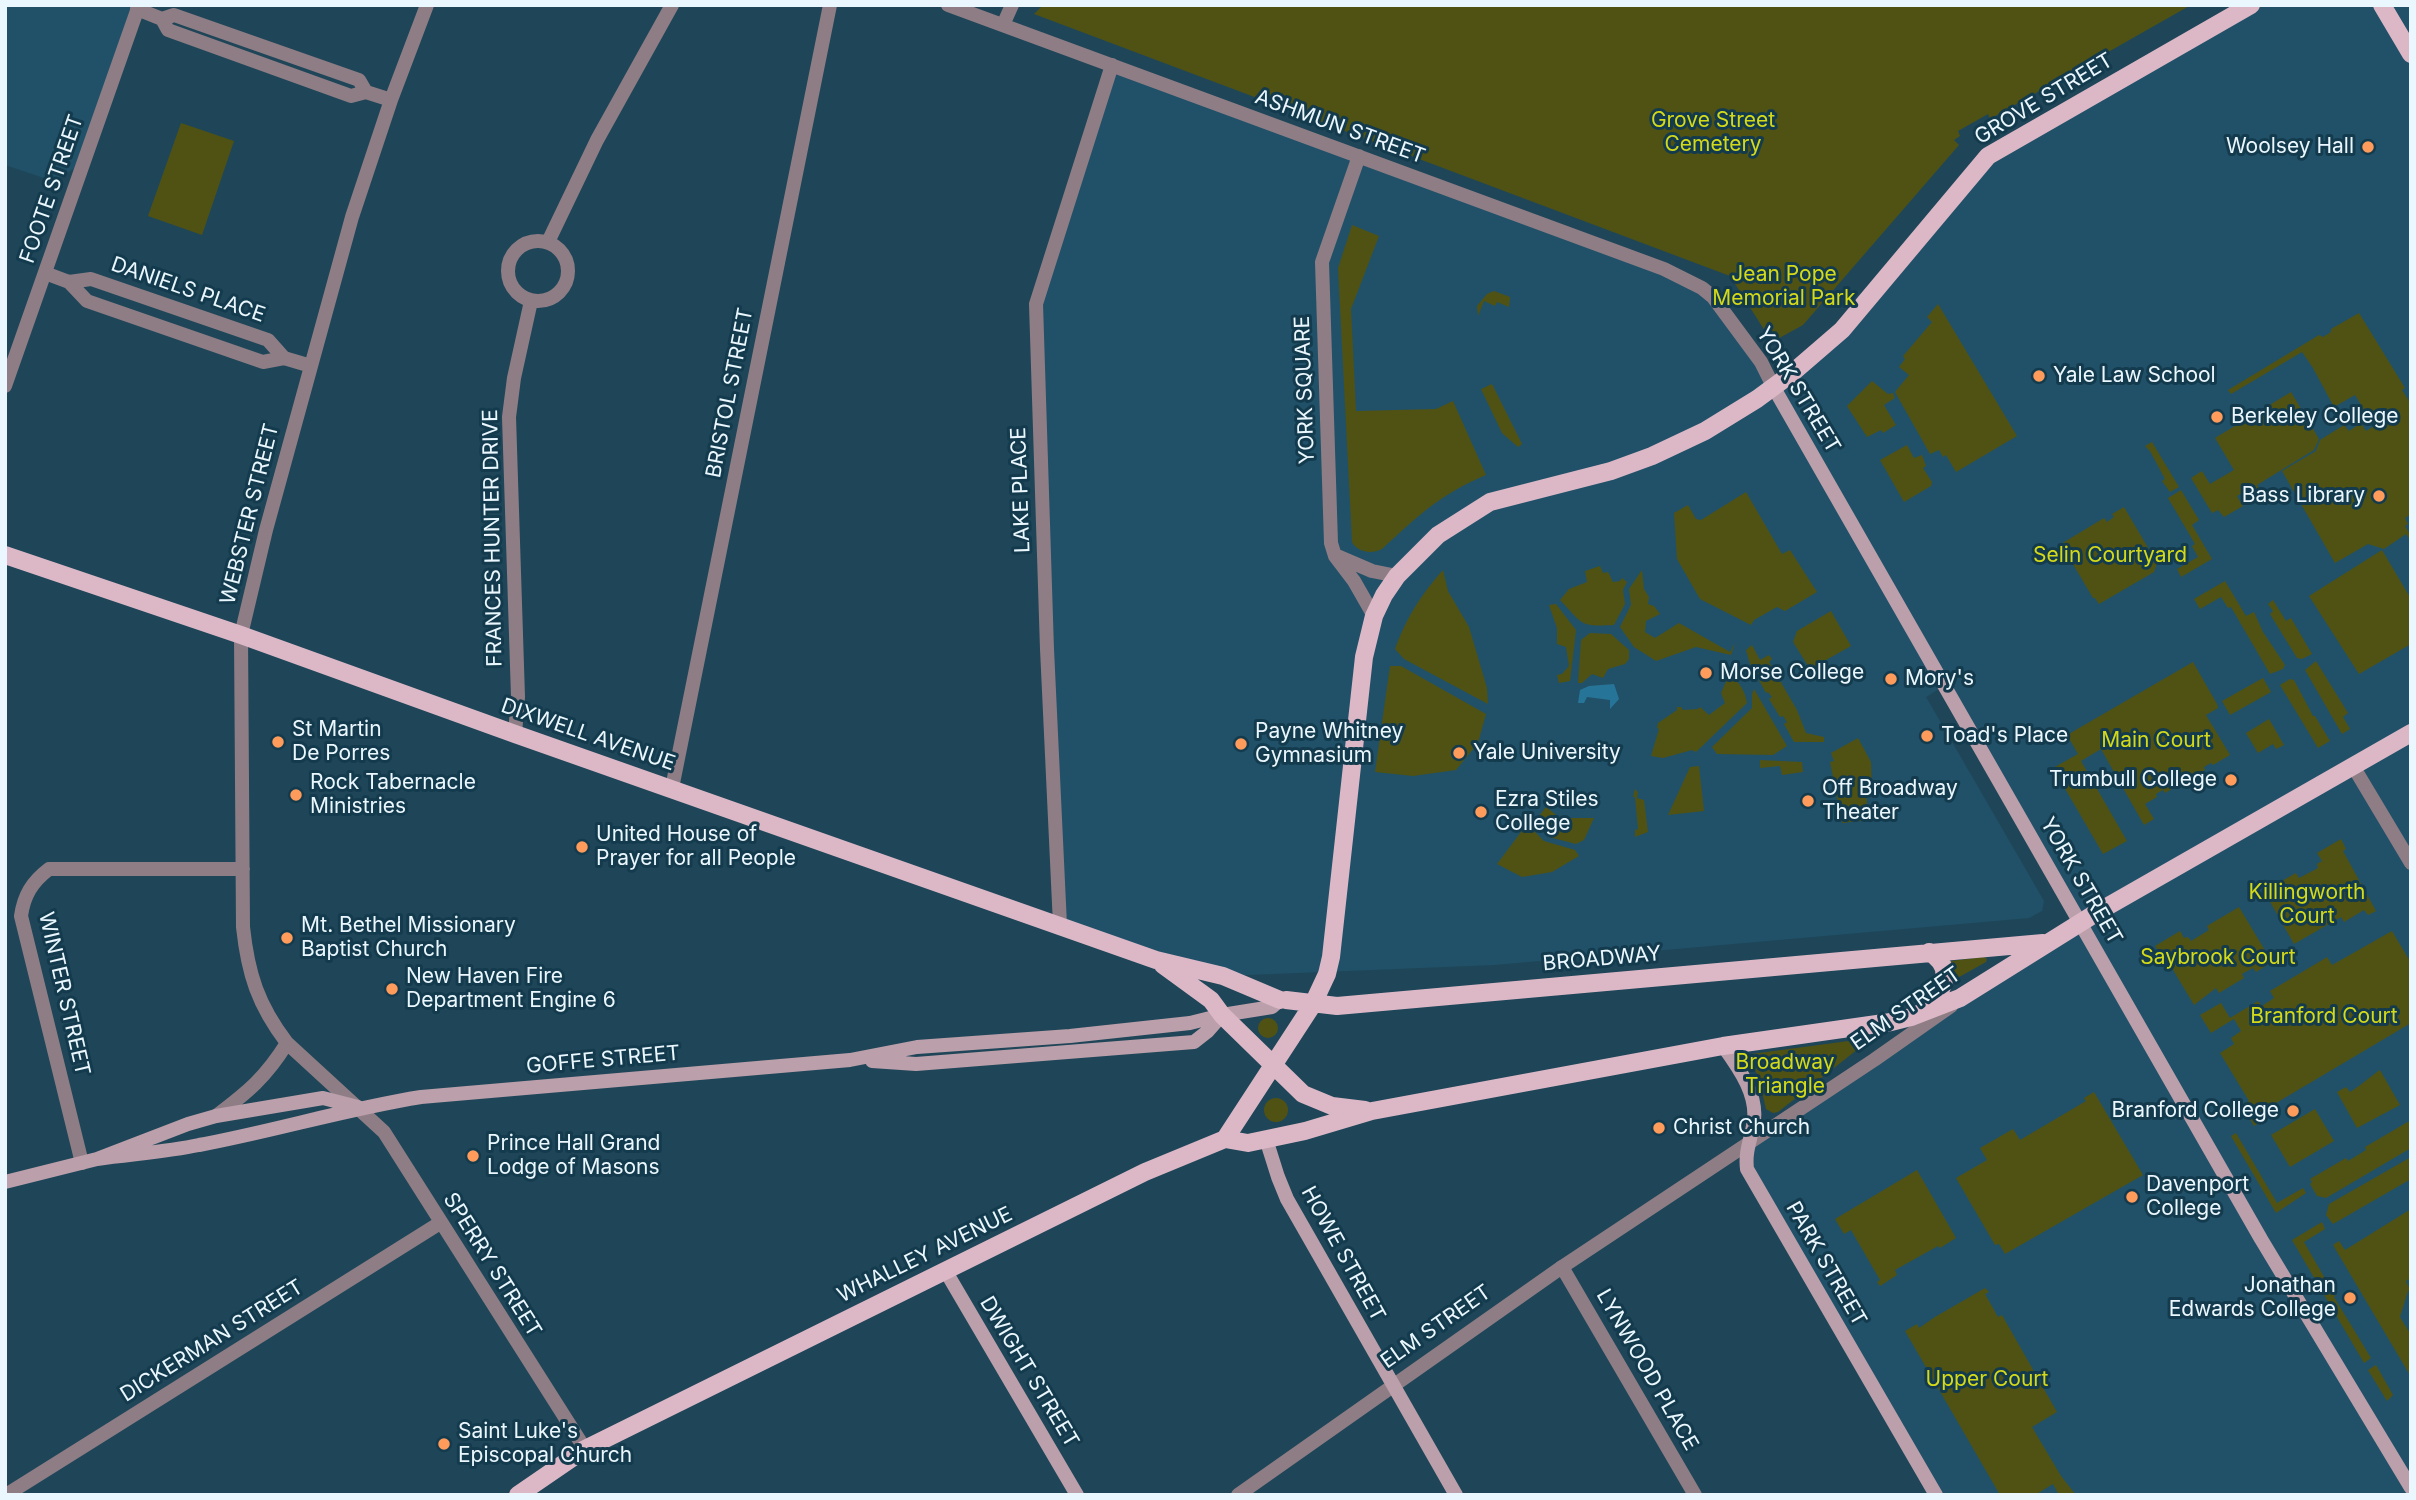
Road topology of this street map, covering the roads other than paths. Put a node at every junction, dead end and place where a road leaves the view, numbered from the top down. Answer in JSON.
{"nodes":[{"id":1,"x":426,"y":5,"type":"edge"},
{"id":2,"x":672,"y":5,"type":"edge"},
{"id":3,"x":830,"y":5,"type":"edge"},
{"id":4,"x":948,"y":5,"type":"edge"},
{"id":5,"x":1012,"y":5,"type":"edge"},
{"id":6,"x":2251,"y":5,"type":"edge"},
{"id":7,"x":2382,"y":5,"type":"edge"},
{"id":8,"x":138,"y":7,"type":"edge"},
{"id":9,"x":1003,"y":24,"type":"junction"},
{"id":10,"x":2411,"y":54,"type":"edge"},
{"id":11,"x":1112,"y":65,"type":"junction"},
{"id":12,"x":391,"y":100,"type":"junction"},
{"id":13,"x":1359,"y":156,"type":"junction"},
{"id":14,"x":548,"y":242,"type":"junction"},
{"id":15,"x":46,"y":273,"type":"junction"},
{"id":16,"x":69,"y":282,"type":"junction"},
{"id":17,"x":1713,"y":297,"type":"joint"},
{"id":18,"x":531,"y":301,"type":"junction"},
{"id":19,"x":284,"y":358,"type":"junction"},
{"id":20,"x":311,"y":366,"type":"junction"},
{"id":21,"x":5,"y":386,"type":"edge"},
{"id":22,"x":1774,"y":387,"type":"junction"},
{"id":23,"x":5,"y":555,"type":"edge"},
{"id":24,"x":1335,"y":556,"type":"junction"},
{"id":25,"x":1397,"y":576,"type":"junction"},
{"id":26,"x":1374,"y":616,"type":"junction"},
{"id":27,"x":241,"y":635,"type":"junction"},
{"id":28,"x":2411,"y":733,"type":"edge"},
{"id":29,"x":515,"y":734,"type":"junction"},
{"id":30,"x":2353,"y":766,"type":"junction"},
{"id":31,"x":673,"y":788,"type":"junction"},
{"id":32,"x":2411,"y":863,"type":"edge"},
{"id":33,"x":243,"y":869,"type":"junction"},
{"id":34,"x":2081,"y":923,"type":"junction"},
{"id":35,"x":1060,"y":925,"type":"junction"},
{"id":36,"x":2046,"y":943,"type":"junction"},
{"id":37,"x":1929,"y":952,"type":"junction"},
{"id":38,"x":1156,"y":960,"type":"junction"},
{"id":39,"x":1960,"y":998,"type":"junction"},
{"id":40,"x":1283,"y":1000,"type":"junction"},
{"id":41,"x":1313,"y":1004,"type":"junction"},
{"id":42,"x":1931,"y":1009,"type":"junction"},
{"id":43,"x":1222,"y":1015,"type":"junction"},
{"id":44,"x":287,"y":1043,"type":"junction"},
{"id":45,"x":1723,"y":1046,"type":"junction"},
{"id":46,"x":1274,"y":1065,"type":"junction"},
{"id":47,"x":360,"y":1107,"type":"junction"},
{"id":48,"x":1372,"y":1111,"type":"junction"},
{"id":49,"x":216,"y":1116,"type":"junction"},
{"id":50,"x":1225,"y":1139,"type":"junction"},
{"id":51,"x":1266,"y":1139,"type":"junction"},
{"id":52,"x":1747,"y":1143,"type":"junction"},
{"id":53,"x":97,"y":1159,"type":"junction"},
{"id":54,"x":82,"y":1163,"type":"junction"},
{"id":55,"x":5,"y":1182,"type":"edge"},
{"id":56,"x":440,"y":1223,"type":"junction"},
{"id":57,"x":1562,"y":1267,"type":"junction"},
{"id":58,"x":944,"y":1270,"type":"junction"},
{"id":59,"x":1393,"y":1384,"type":"junction"},
{"id":60,"x":585,"y":1449,"type":"junction"},
{"id":61,"x":2411,"y":1489,"type":"edge"},
{"id":62,"x":6,"y":1495,"type":"edge"},
{"id":63,"x":518,"y":1495,"type":"edge"},
{"id":64,"x":1077,"y":1495,"type":"edge"},
{"id":65,"x":1238,"y":1495,"type":"edge"},
{"id":66,"x":1456,"y":1495,"type":"edge"},
{"id":67,"x":1695,"y":1495,"type":"edge"},
{"id":68,"x":1936,"y":1495,"type":"edge"}],
"edges":[{"from":1,"to":12,"type":"street","name":"WEBSTER STREET"},
{"from":2,"to":14,"type":"street"},
{"from":3,"to":31,"type":"street","name":"BRISTOL STREET"},
{"from":4,"to":9,"type":"street","name":"ASHMUN STREET"},
{"from":5,"to":9,"type":"street"},
{"from":6,"to":22,"type":"main road","name":"GROVE STREET"},
{"from":7,"to":10,"type":"main road"},
{"from":8,"to":12,"type":"street"},
{"from":8,"to":15,"type":"street","name":"FOOTE STREET"},
{"from":9,"to":11,"type":"street","name":"ASHMUN STREET"},
{"from":11,"to":13,"type":"street","name":"ASHMUN STREET"},
{"from":11,"to":35,"type":"street","name":"LAKE PLACE"},
{"from":12,"to":20,"type":"street","name":"WEBSTER STREET"},
{"from":13,"to":17,"type":"street","name":"ASHMUN STREET"},
{"from":13,"to":24,"type":"street","name":"YORK SQUARE"},
{"from":14,"to":18,"type":"street"},
{"from":14,"to":18,"type":"street"},
{"from":15,"to":16,"type":"street","name":"DANIELS PLACE"},
{"from":15,"to":21,"type":"street","name":"FOOTE STREET"},
{"from":16,"to":19,"type":"street","name":"DANIELS PLACE"},
{"from":16,"to":19,"type":"street","name":"DANIELS PLACE"},
{"from":17,"to":22,"type":"street","name":"YORK STREET"},
{"from":18,"to":29,"type":"street","name":"FRANCES HUNTER DRIVE"},
{"from":19,"to":20,"type":"street","name":"DANIELS PLACE"},
{"from":20,"to":27,"type":"street","name":"WEBSTER STREET"},
{"from":22,"to":25,"type":"main road","name":"GROVE STREET"},
{"from":22,"to":34,"type":"main road","name":"YORK STREET"},
{"from":23,"to":27,"type":"main road","name":"DIXWELL AVENUE"},
{"from":24,"to":25,"type":"street"},
{"from":24,"to":26,"type":"street","name":"YORK SQUARE"},
{"from":25,"to":26,"type":"main road","name":"GROVE STREET"},
{"from":26,"to":41,"type":"main road","name":"GROVE STREET"},
{"from":27,"to":29,"type":"main road","name":"DIXWELL AVENUE"},
{"from":27,"to":33,"type":"street","name":"WEBSTER STREET"},
{"from":28,"to":30,"type":"main road","name":"ELM STREET"},
{"from":29,"to":31,"type":"main road","name":"DIXWELL AVENUE"},
{"from":30,"to":32,"type":"street"},
{"from":30,"to":34,"type":"main road","name":"ELM STREET"},
{"from":31,"to":35,"type":"main road","name":"DIXWELL AVENUE"},
{"from":33,"to":44,"type":"street","name":"WEBSTER STREET"},
{"from":33,"to":54,"type":"street","name":"WINTER STREET"},
{"from":34,"to":36,"type":"main road","name":"ELM STREET"},
{"from":34,"to":61,"type":"main road","name":"YORK STREET"},
{"from":35,"to":38,"type":"main road","name":"DIXWELL AVENUE"},
{"from":36,"to":37,"type":"main road","name":"BROADWAY"},
{"from":36,"to":39,"type":"main road","name":"ELM STREET"},
{"from":37,"to":41,"type":"main road","name":"BROADWAY"},
{"from":37,"to":42,"type":"main road"},
{"from":38,"to":40,"type":"main road","name":"DIXWELL AVENUE"},
{"from":38,"to":43,"type":"main road","name":"DIXWELL AVENUE"},
{"from":39,"to":42,"type":"main road"},
{"from":39,"to":52,"type":"street","name":"ELM STREET"},
{"from":40,"to":41,"type":"main road","name":"BROADWAY"},
{"from":40,"to":43,"type":"main road","name":"GOFFE STREET"},
{"from":41,"to":46,"type":"main road","name":"GROVE STREET"},
{"from":42,"to":45,"type":"main road"},
{"from":43,"to":46,"type":"main road","name":"DIXWELL AVENUE"},
{"from":43,"to":47,"type":"main road","name":"GOFFE STREET"},
{"from":44,"to":47,"type":"street","name":"WEBSTER STREET"},
{"from":44,"to":49,"type":"street"},
{"from":45,"to":48,"type":"main road"},
{"from":45,"to":52,"type":"main road","name":"PARK STREET"},
{"from":46,"to":48,"type":"main road","name":"DIXWELL AVENUE"},
{"from":46,"to":50,"type":"main road","name":"GROVE STREET"},
{"from":47,"to":49,"type":"main road","name":"GOFFE STREET"},
{"from":47,"to":53,"type":"main road","name":"GOFFE STREET"},
{"from":47,"to":56,"type":"street","name":"SPERRY STREET"},
{"from":48,"to":51,"type":"main road","name":"WHALLEY AVENUE"},
{"from":49,"to":53,"type":"main road","name":"GOFFE STREET"},
{"from":50,"to":51,"type":"main road","name":"WHALLEY AVENUE"},
{"from":50,"to":58,"type":"main road","name":"WHALLEY AVENUE"},
{"from":51,"to":59,"type":"main road","name":"HOWE STREET"},
{"from":52,"to":57,"type":"street","name":"ELM STREET"},
{"from":52,"to":68,"type":"main road","name":"PARK STREET"},
{"from":53,"to":54,"type":"main road","name":"GOFFE STREET"},
{"from":54,"to":55,"type":"main road","name":"GOFFE STREET"},
{"from":56,"to":60,"type":"street","name":"SPERRY STREET"},
{"from":56,"to":62,"type":"street","name":"DICKERMAN STREET"},
{"from":57,"to":59,"type":"street","name":"ELM STREET"},
{"from":57,"to":67,"type":"street","name":"LYNWOOD PLACE"},
{"from":58,"to":60,"type":"main road","name":"WHALLEY AVENUE"},
{"from":58,"to":64,"type":"main road","name":"DWIGHT STREET"},
{"from":59,"to":65,"type":"street","name":"ELM STREET"},
{"from":59,"to":66,"type":"main road","name":"HOWE STREET"},
{"from":60,"to":63,"type":"main road","name":"WHALLEY AVENUE"}]}
